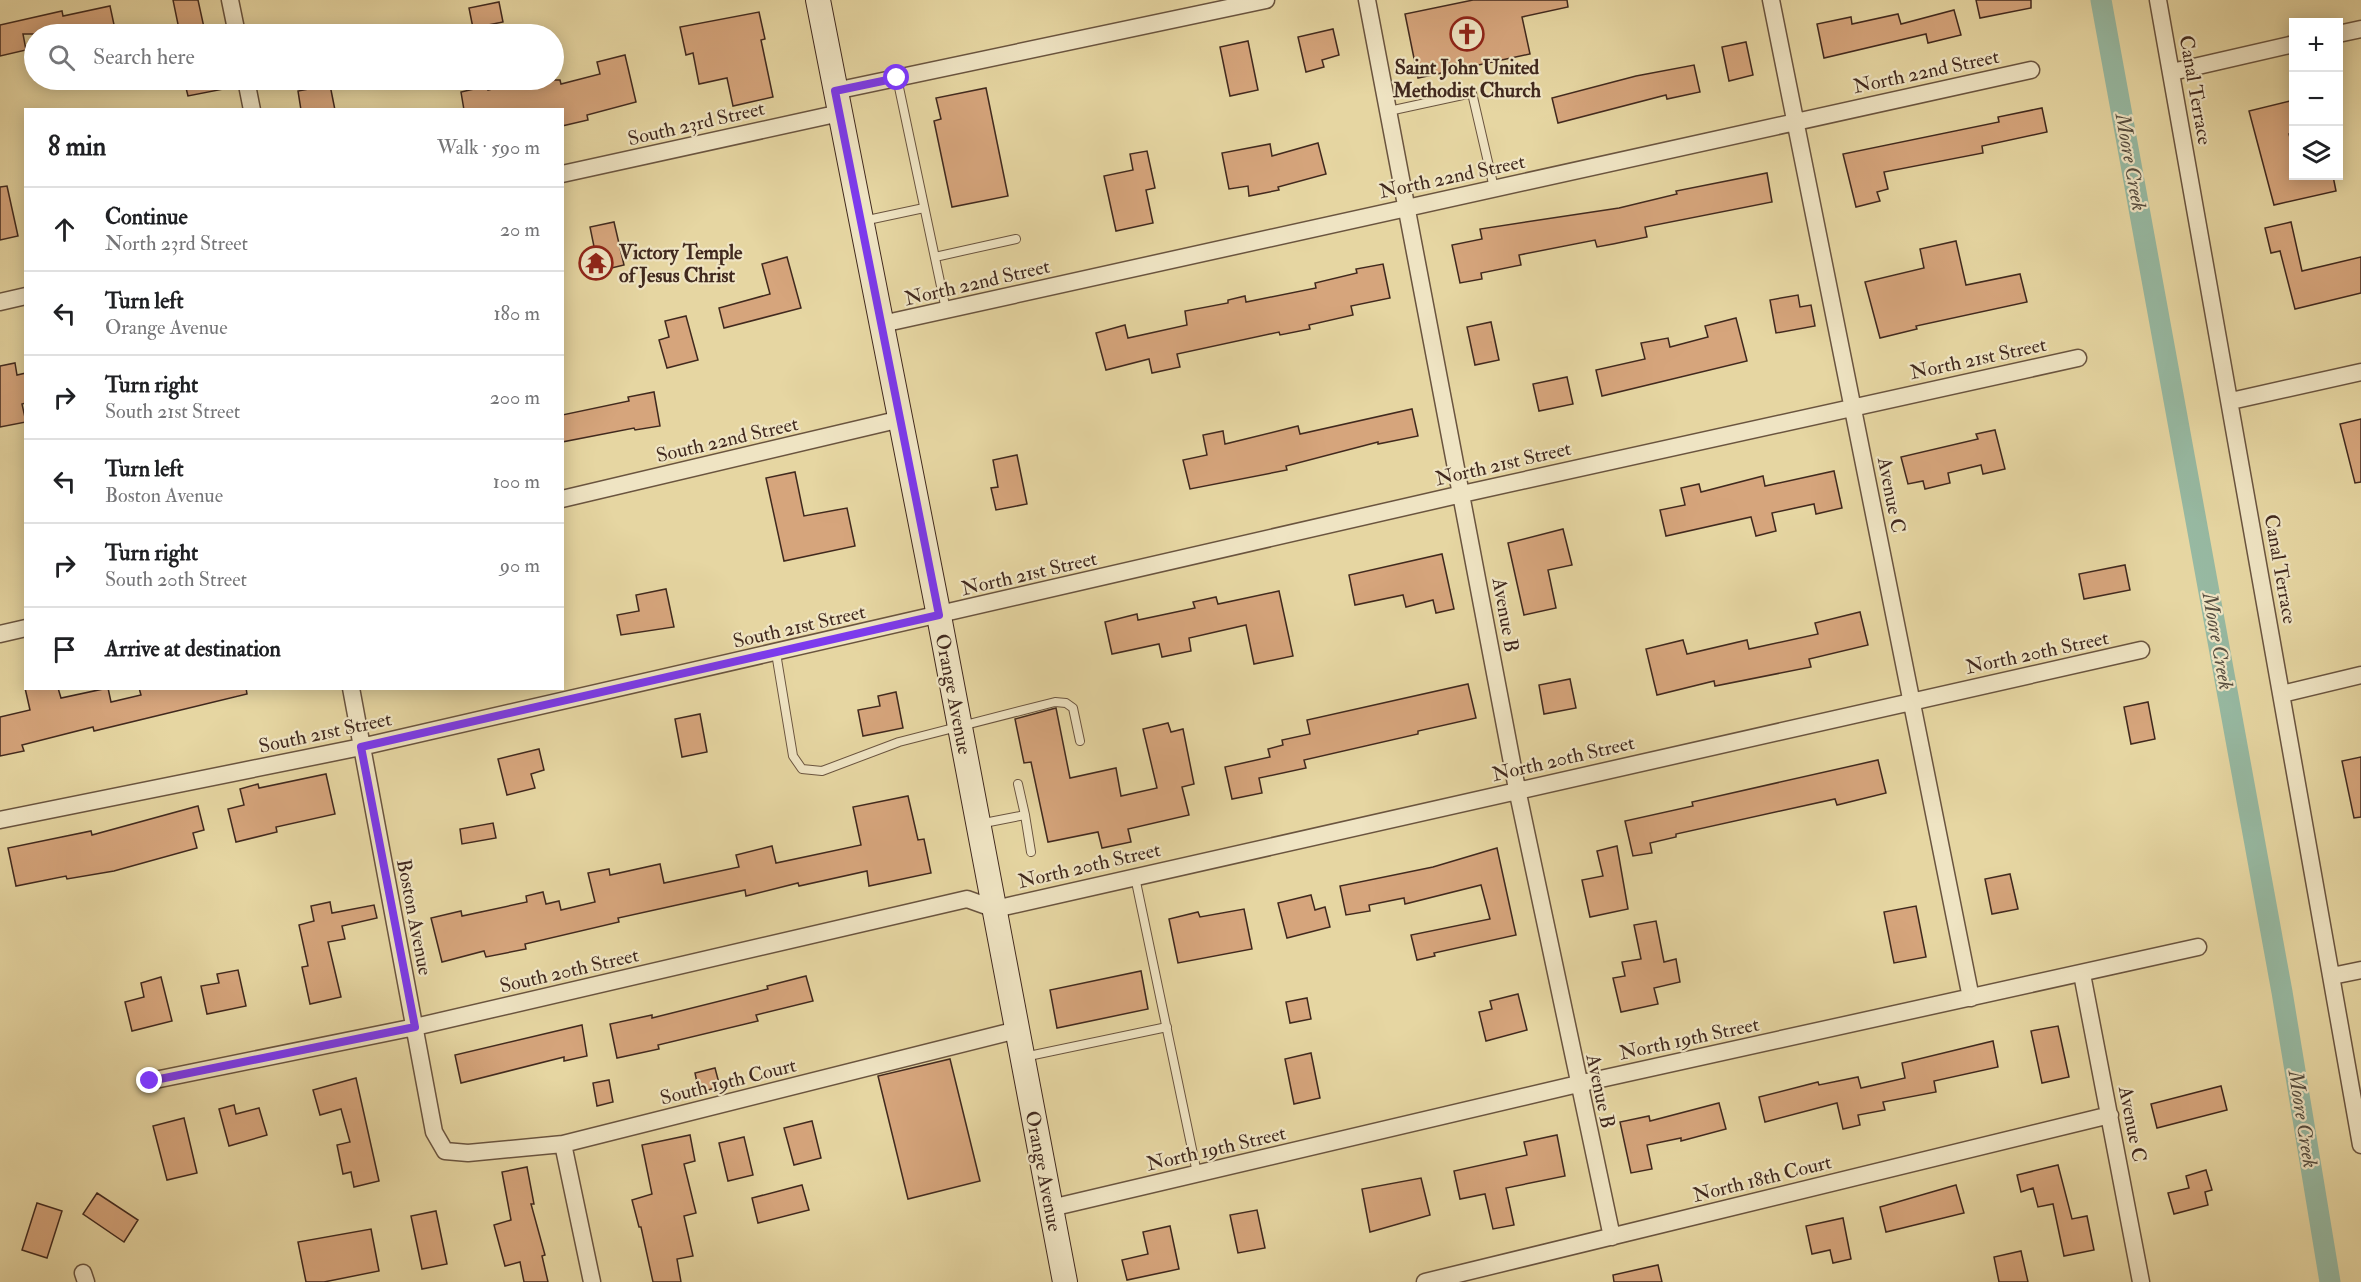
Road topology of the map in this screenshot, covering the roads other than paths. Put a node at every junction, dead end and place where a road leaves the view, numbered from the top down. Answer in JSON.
{"nodes":[{"id":1,"x":230,"y":0,"type":"edge"},
{"id":2,"x":818,"y":0,"type":"edge"},
{"id":3,"x":1266,"y":0,"type":"edge"},
{"id":4,"x":1367,"y":0,"type":"edge"},
{"id":5,"x":1771,"y":0,"type":"edge"},
{"id":6,"x":2158,"y":0,"type":"edge"},
{"id":7,"x":235,"y":24,"type":"edge"},
{"id":8,"x":2361,"y":29,"type":"edge"},
{"id":9,"x":2343,"y":33,"type":"edge"},
{"id":10,"x":2289,"y":45,"type":"edge"},
{"id":11,"x":2031,"y":70,"type":"dead end"},
{"id":12,"x":2172,"y":72,"type":"junction"},
{"id":13,"x":897,"y":78,"type":"junction"},
{"id":14,"x":248,"y":90,"type":"edge"},
{"id":15,"x":837,"y":102,"type":"junction"},
{"id":16,"x":252,"y":108,"type":"edge"},
{"id":17,"x":1389,"y":111,"type":"junction"},
{"id":18,"x":1796,"y":122,"type":"junction"},
{"id":19,"x":564,"y":173,"type":"edge"},
{"id":20,"x":1494,"y":188,"type":"junction"},
{"id":21,"x":1407,"y":207,"type":"junction"},
{"id":22,"x":924,"y":208,"type":"junction"},
{"id":23,"x":862,"y":221,"type":"junction"},
{"id":24,"x":1016,"y":239,"type":"dead end"},
{"id":25,"x":935,"y":257,"type":"junction"},
{"id":26,"x":24,"y":296,"type":"edge"},
{"id":27,"x":0,"y":302,"type":"edge"},
{"id":28,"x":946,"y":310,"type":"junction"},
{"id":29,"x":882,"y":324,"type":"junction"},
{"id":30,"x":2078,"y":358,"type":"dead end"},
{"id":31,"x":2361,"y":372,"type":"edge"},
{"id":32,"x":2231,"y":401,"type":"junction"},
{"id":33,"x":1853,"y":406,"type":"junction"},
{"id":34,"x":901,"y":419,"type":"junction"},
{"id":35,"x":1462,"y":494,"type":"junction"},
{"id":36,"x":564,"y":500,"type":"edge"},
{"id":37,"x":939,"y":615,"type":"junction"},
{"id":38,"x":24,"y":628,"type":"edge"},
{"id":39,"x":0,"y":634,"type":"edge"},
{"id":40,"x":2141,"y":650,"type":"dead end"},
{"id":41,"x":776,"y":652,"type":"junction"},
{"id":42,"x":2361,"y":675,"type":"edge"},
{"id":43,"x":351,"y":690,"type":"edge"},
{"id":44,"x":2282,"y":694,"type":"junction"},
{"id":45,"x":1912,"y":701,"type":"junction"},
{"id":46,"x":960,"y":726,"type":"junction"},
{"id":47,"x":1080,"y":741,"type":"dead end"},
{"id":48,"x":361,"y":747,"type":"junction"},
{"id":49,"x":1018,"y":784,"type":"dead end"},
{"id":50,"x":1517,"y":789,"type":"junction"},
{"id":51,"x":1025,"y":815,"type":"junction"},
{"id":52,"x":0,"y":820,"type":"edge"},
{"id":53,"x":978,"y":824,"type":"junction"},
{"id":54,"x":1031,"y":852,"type":"dead end"},
{"id":55,"x":1135,"y":876,"type":"junction"},
{"id":56,"x":995,"y":909,"type":"junction"},
{"id":57,"x":2198,"y":947,"type":"dead end"},
{"id":58,"x":2361,"y":970,"type":"edge"},
{"id":59,"x":2082,"y":974,"type":"junction"},
{"id":60,"x":2332,"y":976,"type":"junction"},
{"id":61,"x":1971,"y":998,"type":"junction"},
{"id":62,"x":415,"y":1027,"type":"junction"},
{"id":63,"x":1167,"y":1027,"type":"junction"},
{"id":64,"x":1017,"y":1030,"type":"junction"},
{"id":65,"x":1022,"y":1057,"type":"junction"},
{"id":66,"x":150,"y":1081,"type":"dead end"},
{"id":67,"x":1578,"y":1084,"type":"junction"},
{"id":68,"x":2109,"y":1115,"type":"junction"},
{"id":69,"x":563,"y":1144,"type":"junction"},
{"id":70,"x":2361,"y":1145,"type":"edge"},
{"id":71,"x":445,"y":1151,"type":"joint"},
{"id":72,"x":1197,"y":1173,"type":"junction"},
{"id":73,"x":1051,"y":1208,"type":"junction"},
{"id":74,"x":1612,"y":1237,"type":"junction"},
{"id":75,"x":592,"y":1282,"type":"edge"},
{"id":76,"x":1065,"y":1282,"type":"edge"},
{"id":77,"x":1425,"y":1282,"type":"edge"},
{"id":78,"x":2142,"y":1282,"type":"edge"}],
"edges":[{"from":1,"to":7,"type":"street"},
{"from":2,"to":15,"type":"main road","name":"Orange Avenue"},
{"from":3,"to":13,"type":"street","name":"South 23rd Street"},
{"from":4,"to":17,"type":"street","name":"Avenue B"},
{"from":5,"to":18,"type":"street","name":"Avenue C"},
{"from":6,"to":12,"type":"street","name":"Canal Terrace"},
{"from":8,"to":9,"type":"street"},
{"from":10,"to":12,"type":"street"},
{"from":11,"to":18,"type":"street","name":"North 22nd Street"},
{"from":12,"to":32,"type":"street","name":"Canal Terrace"},
{"from":13,"to":15,"type":"street","name":"South 23rd Street"},
{"from":13,"to":22,"type":"lane"},
{"from":14,"to":16,"type":"street"},
{"from":15,"to":19,"type":"street","name":"South 23rd Street"},
{"from":15,"to":23,"type":"main road","name":"Orange Avenue"},
{"from":17,"to":20,"type":"lane"},
{"from":17,"to":21,"type":"street","name":"Avenue B"},
{"from":18,"to":20,"type":"street","name":"North 22nd Street"},
{"from":18,"to":33,"type":"street","name":"Avenue C"},
{"from":20,"to":21,"type":"street","name":"North 22nd Street"},
{"from":21,"to":28,"type":"street","name":"North 22nd Street"},
{"from":21,"to":35,"type":"street","name":"Avenue B"},
{"from":22,"to":23,"type":"lane"},
{"from":22,"to":25,"type":"lane"},
{"from":23,"to":29,"type":"main road","name":"Orange Avenue"},
{"from":24,"to":25,"type":"lane"},
{"from":25,"to":28,"type":"lane"},
{"from":26,"to":27,"type":"street"},
{"from":28,"to":29,"type":"street","name":"North 22nd Street"},
{"from":29,"to":34,"type":"main road","name":"Orange Avenue"},
{"from":30,"to":33,"type":"street","name":"North 21st Street"},
{"from":31,"to":32,"type":"street"},
{"from":32,"to":44,"type":"street","name":"Canal Terrace"},
{"from":33,"to":35,"type":"street","name":"North 21st Street"},
{"from":33,"to":45,"type":"street","name":"Avenue C"},
{"from":34,"to":36,"type":"street","name":"South 22nd Street"},
{"from":34,"to":37,"type":"main road","name":"Orange Avenue"},
{"from":35,"to":37,"type":"street","name":"North 21st Street"},
{"from":35,"to":50,"type":"street","name":"Avenue B"},
{"from":37,"to":41,"type":"street","name":"South 21st Street"},
{"from":37,"to":46,"type":"main road","name":"Orange Avenue"},
{"from":38,"to":39,"type":"street"},
{"from":40,"to":45,"type":"street","name":"North 20th Street"},
{"from":41,"to":46,"type":"lane"},
{"from":41,"to":48,"type":"street","name":"South 21st Street"},
{"from":42,"to":44,"type":"street"},
{"from":43,"to":48,"type":"street","name":"Boston Avenue"},
{"from":44,"to":60,"type":"street","name":"Canal Terrace"},
{"from":45,"to":50,"type":"street","name":"North 20th Street"},
{"from":45,"to":61,"type":"street","name":"Avenue C"},
{"from":46,"to":47,"type":"lane"},
{"from":46,"to":53,"type":"main road","name":"Orange Avenue"},
{"from":48,"to":52,"type":"street","name":"South 21st Street"},
{"from":48,"to":62,"type":"street","name":"Boston Avenue"},
{"from":49,"to":51,"type":"lane"},
{"from":50,"to":55,"type":"street","name":"North 20th Street"},
{"from":50,"to":67,"type":"street","name":"Avenue B"},
{"from":51,"to":53,"type":"lane"},
{"from":51,"to":54,"type":"lane"},
{"from":53,"to":56,"type":"main road","name":"Orange Avenue"},
{"from":55,"to":56,"type":"street","name":"North 20th Street"},
{"from":55,"to":63,"type":"lane"},
{"from":56,"to":62,"type":"street","name":"South 20th Street"},
{"from":56,"to":64,"type":"main road","name":"Orange Avenue"},
{"from":57,"to":59,"type":"street","name":"North 19th Street"},
{"from":58,"to":60,"type":"street"},
{"from":59,"to":61,"type":"street","name":"North 19th Street"},
{"from":59,"to":68,"type":"street","name":"Avenue C"},
{"from":60,"to":70,"type":"street","name":"Canal Terrace"},
{"from":61,"to":67,"type":"street","name":"North 19th Street"},
{"from":62,"to":66,"type":"street","name":"South 20th Street"},
{"from":62,"to":71,"type":"street","name":"Boston Avenue"},
{"from":63,"to":65,"type":"lane"},
{"from":63,"to":72,"type":"lane"},
{"from":64,"to":65,"type":"main road","name":"Orange Avenue"},
{"from":64,"to":69,"type":"street","name":"South 19th Court"},
{"from":65,"to":73,"type":"main road","name":"Orange Avenue"},
{"from":67,"to":72,"type":"street","name":"North 19th Street"},
{"from":67,"to":74,"type":"street","name":"Avenue B"},
{"from":68,"to":74,"type":"street","name":"North 18th Court"},
{"from":68,"to":78,"type":"street","name":"Avenue C"},
{"from":69,"to":71,"type":"street","name":"South 19th Court"},
{"from":69,"to":75,"type":"street"},
{"from":72,"to":73,"type":"street","name":"North 19th Street"},
{"from":73,"to":76,"type":"main road","name":"Orange Avenue"},
{"from":74,"to":77,"type":"street","name":"North 18th Court"}]}
